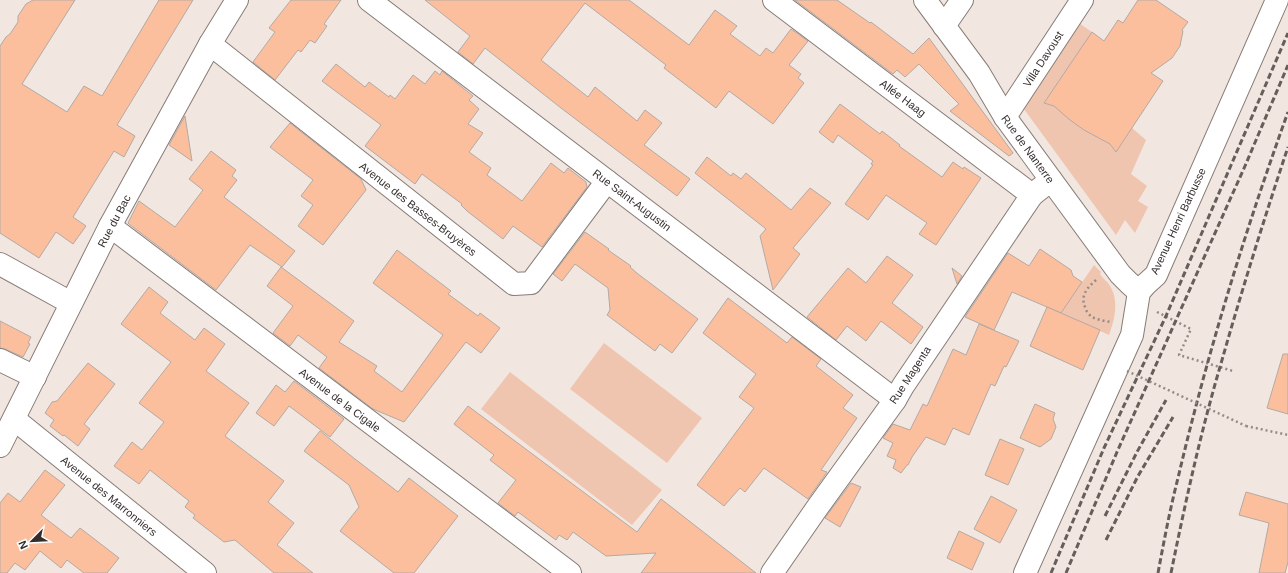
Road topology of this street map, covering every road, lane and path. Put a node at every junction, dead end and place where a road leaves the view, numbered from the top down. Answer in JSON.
{"nodes":[{"id":1,"x":237,"y":0,"type":"edge"},
{"id":2,"x":369,"y":0,"type":"edge"},
{"id":3,"x":774,"y":0,"type":"edge"},
{"id":4,"x":925,"y":0,"type":"edge"},
{"id":5,"x":962,"y":0,"type":"edge"},
{"id":6,"x":1082,"y":0,"type":"edge"},
{"id":7,"x":1277,"y":0,"type":"edge"},
{"id":8,"x":944,"y":26,"type":"junction"},
{"id":9,"x":210,"y":44,"type":"junction"},
{"id":10,"x":1005,"y":117,"type":"junction"},
{"id":11,"x":1051,"y":180,"type":"junction"},
{"id":12,"x":606,"y":181,"type":"junction"},
{"id":13,"x":1032,"y":195,"type":"junction"},
{"id":14,"x":110,"y":226,"type":"junction"},
{"id":15,"x":0,"y":264,"type":"edge"},
{"id":16,"x":1101,"y":275,"type":"dead end"},
{"id":17,"x":1139,"y":292,"type":"junction"},
{"id":18,"x":71,"y":303,"type":"junction"},
{"id":19,"x":1155,"y":311,"type":"dead end"},
{"id":20,"x":1113,"y":323,"type":"dead end"},
{"id":21,"x":0,"y":360,"type":"edge"},
{"id":22,"x":1127,"y":371,"type":"dead end"},
{"id":23,"x":1232,"y":371,"type":"dead end"},
{"id":24,"x":34,"y":377,"type":"junction"},
{"id":25,"x":895,"y":400,"type":"junction"},
{"id":26,"x":14,"y":419,"type":"junction"},
{"id":27,"x":1288,"y":435,"type":"edge"},
{"id":28,"x":0,"y":446,"type":"edge"},
{"id":29,"x":205,"y":573,"type":"edge"},
{"id":30,"x":570,"y":573,"type":"edge"},
{"id":31,"x":772,"y":573,"type":"edge"},
{"id":32,"x":1025,"y":573,"type":"edge"}],
"edges":[{"from":1,"to":9,"type":"street","name":"Rue du Bac"},
{"from":2,"to":12,"type":"street","name":"Rue Saint-Augustin"},
{"from":3,"to":13,"type":"street","name":"Allée Haag"},
{"from":4,"to":8,"type":"street","name":"Rue de Nanterre"},
{"from":5,"to":8,"type":"street"},
{"from":6,"to":10,"type":"street","name":"Villa Davoust"},
{"from":7,"to":17,"type":"street","name":"Avenue Henri Barbusse"},
{"from":8,"to":10,"type":"street","name":"Rue de Nanterre"},
{"from":9,"to":12,"type":"street","name":"Avenue des Basses-Bruyères"},
{"from":9,"to":14,"type":"street","name":"Rue du Bac"},
{"from":10,"to":11,"type":"street","name":"Rue de Nanterre"},
{"from":11,"to":13,"type":"street","name":"Rue Magenta"},
{"from":11,"to":17,"type":"street","name":"Rue de Nanterre"},
{"from":12,"to":25,"type":"street","name":"Rue Saint-Augustin"},
{"from":13,"to":25,"type":"street","name":"Rue Magenta"},
{"from":14,"to":18,"type":"street","name":"Rue du Bac"},
{"from":14,"to":30,"type":"street","name":"Avenue de la Cigale"},
{"from":15,"to":18,"type":"street"},
{"from":16,"to":20,"type":"path"},
{"from":17,"to":32,"type":"street"},
{"from":18,"to":24,"type":"street","name":"Rue du Bac"},
{"from":19,"to":23,"type":"path"},
{"from":21,"to":24,"type":"street"},
{"from":22,"to":27,"type":"path","bridge":true},
{"from":24,"to":26,"type":"street","name":"Rue du Bac"},
{"from":25,"to":31,"type":"street","name":"Rue Magenta"},
{"from":26,"to":28,"type":"street","name":"Rue du Bac"},
{"from":26,"to":29,"type":"street","name":"Avenue des Marronniers"}]}
